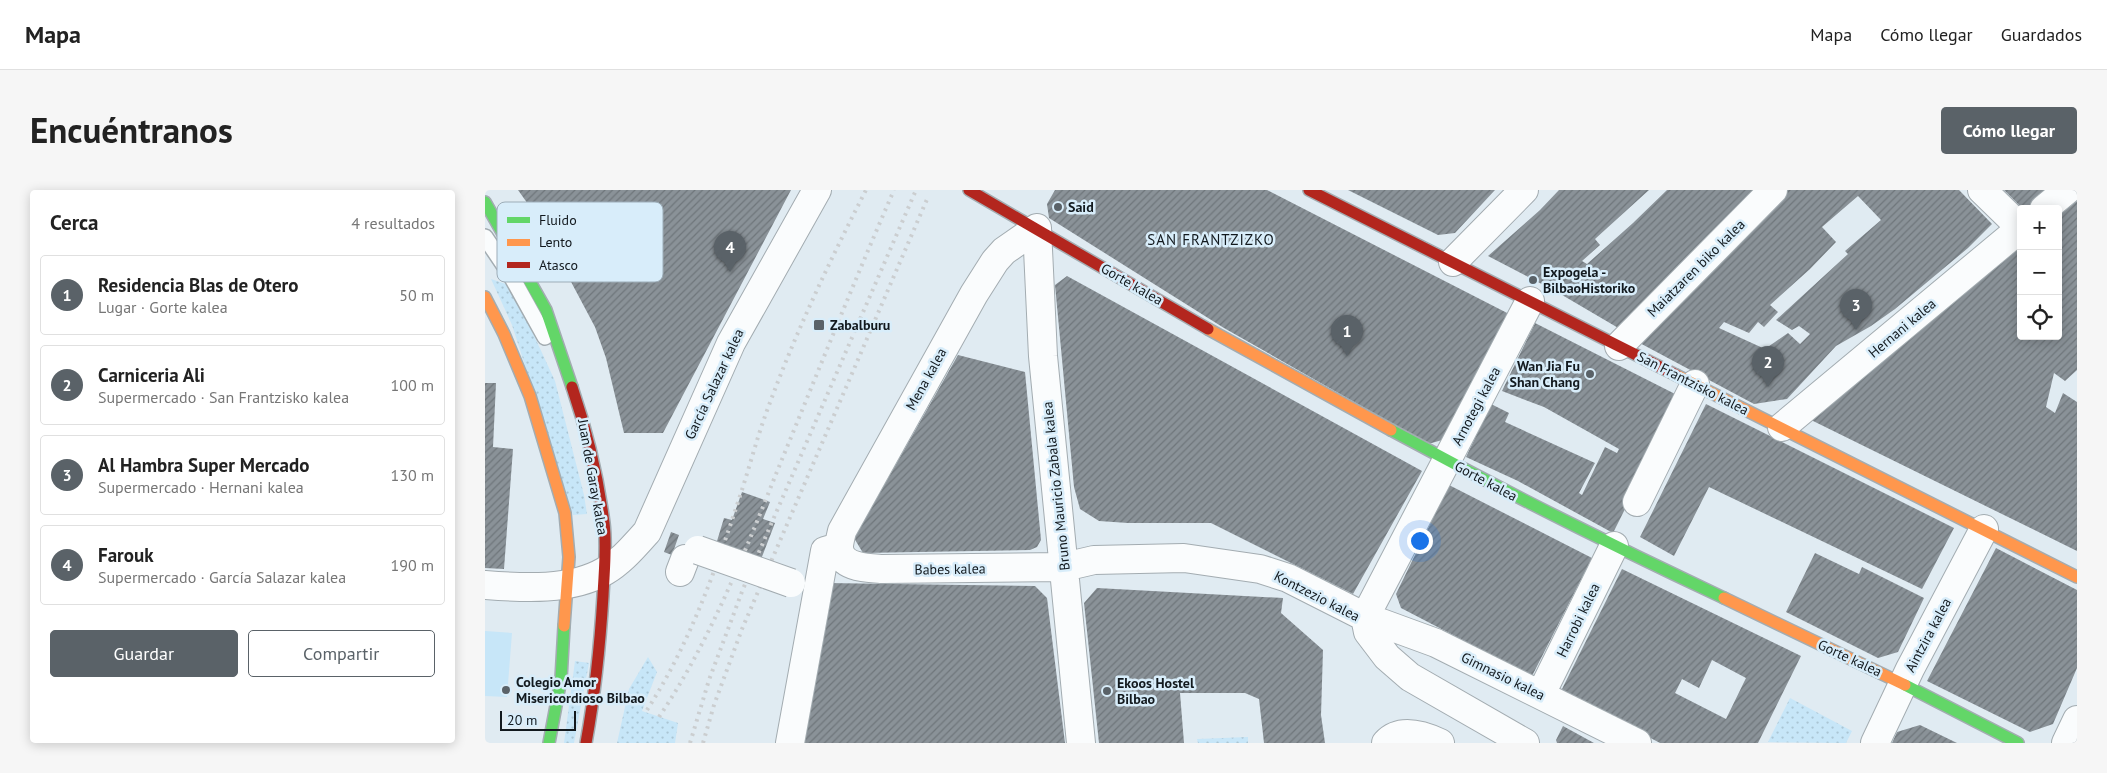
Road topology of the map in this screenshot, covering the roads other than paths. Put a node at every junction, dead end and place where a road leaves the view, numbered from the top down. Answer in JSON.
{"nodes":[{"id":1,"x":817,"y":190,"type":"edge"},
{"id":2,"x":969,"y":190,"type":"edge"},
{"id":3,"x":1309,"y":190,"type":"edge"},
{"id":4,"x":1524,"y":190,"type":"edge"},
{"id":5,"x":1773,"y":190,"type":"edge"},
{"id":6,"x":1982,"y":190,"type":"edge"},
{"id":7,"x":2067,"y":190,"type":"edge"},
{"id":8,"x":485,"y":202,"type":"edge"},
{"id":9,"x":2049,"y":205,"type":"edge"},
{"id":10,"x":497,"y":223,"type":"edge"},
{"id":11,"x":2017,"y":224,"type":"edge"},
{"id":12,"x":1037,"y":228,"type":"junction"},
{"id":13,"x":2017,"y":231,"type":"edge"},
{"id":14,"x":485,"y":237,"type":"edge"},
{"id":15,"x":497,"y":255,"type":"edge"},
{"id":16,"x":1453,"y":262,"type":"junction"},
{"id":17,"x":514,"y":282,"type":"edge"},
{"id":18,"x":530,"y":282,"type":"edge"},
{"id":19,"x":485,"y":297,"type":"edge"},
{"id":20,"x":1530,"y":301,"type":"junction"},
{"id":21,"x":495,"y":334,"type":"edge"},
{"id":22,"x":1619,"y":346,"type":"junction"},
{"id":23,"x":564,"y":365,"type":"junction"},
{"id":24,"x":1695,"y":384,"type":"junction"},
{"id":25,"x":1782,"y":427,"type":"junction"},
{"id":26,"x":1447,"y":460,"type":"junction"},
{"id":27,"x":1637,"y":502,"type":"dead end"},
{"id":28,"x":1984,"y":529,"type":"junction"},
{"id":29,"x":1614,"y":546,"type":"junction"},
{"id":30,"x":840,"y":551,"type":"junction"},
{"id":31,"x":688,"y":557,"type":"dead end"},
{"id":32,"x":1064,"y":567,"type":"junction"},
{"id":33,"x":605,"y":572,"type":"junction"},
{"id":34,"x":2077,"y":576,"type":"edge"},
{"id":35,"x":485,"y":585,"type":"edge"},
{"id":36,"x":567,"y":585,"type":"junction"},
{"id":37,"x":817,"y":592,"type":"junction"},
{"id":38,"x":1365,"y":617,"type":"junction"},
{"id":39,"x":1903,"y":684,"type":"junction"},
{"id":40,"x":1541,"y":694,"type":"junction"},
{"id":41,"x":2077,"y":720,"type":"edge"},
{"id":42,"x":549,"y":743,"type":"edge"},
{"id":43,"x":586,"y":743,"type":"edge"},
{"id":44,"x":791,"y":743,"type":"edge"},
{"id":45,"x":1081,"y":743,"type":"edge"},
{"id":46,"x":1386,"y":743,"type":"edge"},
{"id":47,"x":1440,"y":743,"type":"edge"},
{"id":48,"x":1525,"y":743,"type":"edge"},
{"id":49,"x":1637,"y":743,"type":"edge"},
{"id":50,"x":1875,"y":743,"type":"edge"},
{"id":51,"x":2017,"y":743,"type":"edge"},
{"id":52,"x":2066,"y":743,"type":"edge"}],
"edges":[{"from":1,"to":33,"type":"street","name":"García Salazar kalea"},
{"from":2,"to":12,"type":"street","name":"Gorte kalea"},
{"from":3,"to":16,"type":"street","name":"San Frantzisko kalea"},
{"from":4,"to":16,"type":"street"},
{"from":5,"to":22,"type":"street","name":"Maiatzaren biko kalea"},
{"from":6,"to":11,"type":"street"},
{"from":7,"to":9,"type":"street"},
{"from":8,"to":10,"type":"street","name":"Juan de Garay kalea"},
{"from":12,"to":26,"type":"street","name":"Gorte kalea"},
{"from":12,"to":30,"type":"street","name":"Mena kalea"},
{"from":12,"to":32,"type":"street","name":"Bruno Mauricio Zabala kalea"},
{"from":13,"to":25,"type":"street","name":"Hernani kalea"},
{"from":14,"to":15,"type":"lane"},
{"from":16,"to":20,"type":"street","name":"San Frantzisko kalea"},
{"from":17,"to":23,"type":"lane"},
{"from":18,"to":23,"type":"street","name":"Juan de Garay kalea"},
{"from":19,"to":21,"type":"street"},
{"from":20,"to":22,"type":"street","name":"San Frantzisko kalea"},
{"from":20,"to":26,"type":"street","name":"Arnotegi kalea"},
{"from":21,"to":36,"type":"street"},
{"from":22,"to":24,"type":"street","name":"San Frantzisko kalea"},
{"from":23,"to":33,"type":"street","name":"Juan de Garay kalea"},
{"from":24,"to":25,"type":"street","name":"San Frantzisko kalea"},
{"from":24,"to":27,"type":"street"},
{"from":25,"to":28,"type":"street","name":"San Frantzisko kalea"},
{"from":26,"to":29,"type":"street","name":"Gorte kalea"},
{"from":26,"to":38,"type":"street","name":"Arnotegi kalea"},
{"from":28,"to":34,"type":"street","name":"San Frantzisko kalea"},
{"from":28,"to":39,"type":"street","name":"Aintzira kalea"},
{"from":29,"to":39,"type":"street","name":"Gorte kalea"},
{"from":29,"to":40,"type":"street","name":"Harrobi kalea"},
{"from":30,"to":32,"type":"street","name":"Babes kalea"},
{"from":30,"to":37,"type":"street"},
{"from":31,"to":37,"type":"street","bridge":true},
{"from":32,"to":38,"type":"street","name":"Kontzezio kalea"},
{"from":32,"to":45,"type":"street","name":"Bruno Mauricio Zabala kalea"},
{"from":33,"to":36,"type":"street","name":"García Salazar kalea"},
{"from":33,"to":43,"type":"street","name":"Juan de Garay kalea"},
{"from":35,"to":36,"type":"street","name":"García Salazar kalea"},
{"from":36,"to":42,"type":"street"},
{"from":37,"to":44,"type":"street"},
{"from":38,"to":40,"type":"street","name":"Gimnasio kalea"},
{"from":38,"to":48,"type":"street","name":"Kontzezio kalea"},
{"from":39,"to":50,"type":"street","name":"Aintzira kalea"},
{"from":39,"to":51,"type":"street","name":"Gorte kalea"},
{"from":40,"to":49,"type":"street","name":"Gimnasio kalea"},
{"from":41,"to":52,"type":"street"},
{"from":46,"to":47,"type":"street"}]}
